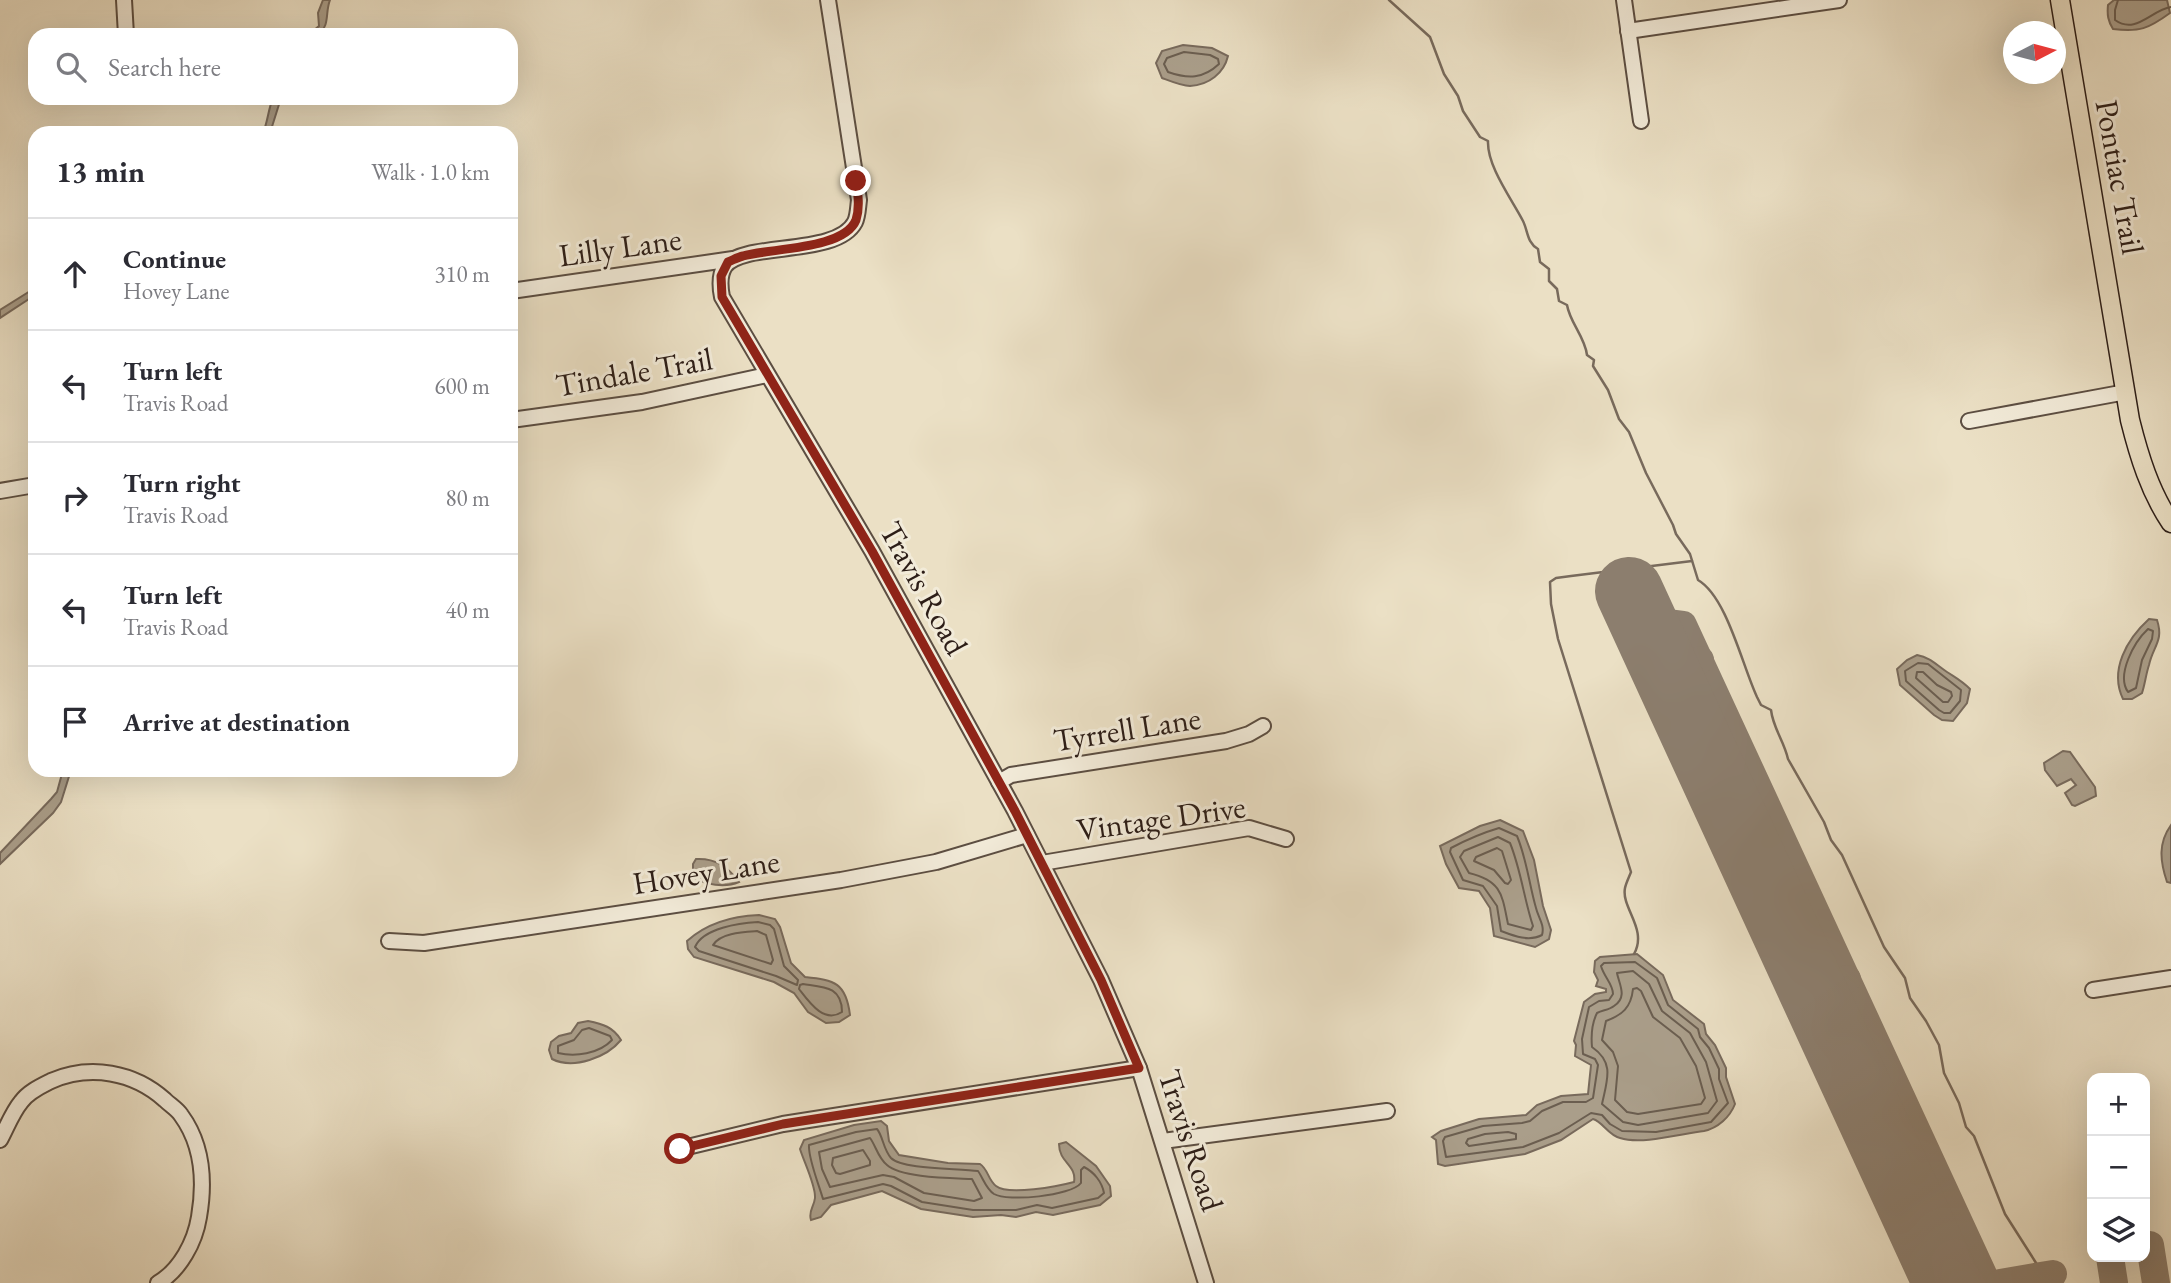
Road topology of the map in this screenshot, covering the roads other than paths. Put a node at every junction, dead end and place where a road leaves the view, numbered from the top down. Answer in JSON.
{"nodes":[{"id":1,"x":124,"y":0,"type":"edge"},
{"id":2,"x":828,"y":0,"type":"edge"},
{"id":3,"x":1624,"y":0,"type":"edge"},
{"id":4,"x":1839,"y":0,"type":"edge"},
{"id":5,"x":2060,"y":0,"type":"edge"},
{"id":6,"x":1792,"y":3,"type":"edge"},
{"id":7,"x":126,"y":28,"type":"edge"},
{"id":8,"x":1628,"y":31,"type":"junction"},
{"id":9,"x":1641,"y":121,"type":"dead end"},
{"id":10,"x":738,"y":258,"type":"junction"},
{"id":11,"x":518,"y":290,"type":"edge"},
{"id":12,"x":767,"y":375,"type":"junction"},
{"id":13,"x":2126,"y":392,"type":"junction"},
{"id":14,"x":518,"y":419,"type":"edge"},
{"id":15,"x":1969,"y":421,"type":"dead end"},
{"id":16,"x":28,"y":486,"type":"edge"},
{"id":17,"x":0,"y":491,"type":"edge"},
{"id":18,"x":2171,"y":523,"type":"edge"},
{"id":19,"x":1263,"y":726,"type":"dead end"},
{"id":20,"x":999,"y":782,"type":"junction"},
{"id":21,"x":1027,"y":835,"type":"junction"},
{"id":22,"x":1286,"y":839,"type":"dead end"},
{"id":23,"x":1042,"y":863,"type":"junction"},
{"id":24,"x":389,"y":941,"type":"dead end"},
{"id":25,"x":2171,"y":978,"type":"edge"},
{"id":26,"x":2092,"y":990,"type":"dead end"},
{"id":27,"x":1139,"y":1068,"type":"junction"},
{"id":28,"x":1387,"y":1111,"type":"dead end"},
{"id":29,"x":0,"y":1139,"type":"edge"},
{"id":30,"x":1163,"y":1141,"type":"junction"},
{"id":31,"x":680,"y":1149,"type":"dead end"},
{"id":32,"x":158,"y":1283,"type":"edge"},
{"id":33,"x":1206,"y":1283,"type":"edge"}],
"edges":[{"from":1,"to":7,"type":"street"},
{"from":2,"to":10,"type":"street"},
{"from":3,"to":8,"type":"street"},
{"from":4,"to":6,"type":"street"},
{"from":5,"to":13,"type":"main road","name":"Pontiac Trail"},
{"from":6,"to":8,"type":"street"},
{"from":8,"to":9,"type":"street"},
{"from":10,"to":11,"type":"street","name":"Lilly Lane"},
{"from":10,"to":12,"type":"street","name":"Travis Road"},
{"from":12,"to":14,"type":"street","name":"Tindale Trail"},
{"from":12,"to":20,"type":"street","name":"Travis Road"},
{"from":13,"to":15,"type":"street"},
{"from":13,"to":18,"type":"main road","name":"Pontiac Trail"},
{"from":16,"to":17,"type":"street"},
{"from":19,"to":20,"type":"street","name":"Tyrrell Lane"},
{"from":20,"to":21,"type":"street","name":"Travis Road"},
{"from":21,"to":23,"type":"street","name":"Travis Road"},
{"from":21,"to":24,"type":"street","name":"Hovey Lane"},
{"from":22,"to":23,"type":"street","name":"Vintage Drive"},
{"from":23,"to":27,"type":"street","name":"Travis Road"},
{"from":25,"to":26,"type":"street"},
{"from":27,"to":30,"type":"street","name":"Travis Road"},
{"from":27,"to":31,"type":"street"},
{"from":28,"to":30,"type":"street"},
{"from":29,"to":32,"type":"street"},
{"from":30,"to":33,"type":"street","name":"Travis Road"}]}
